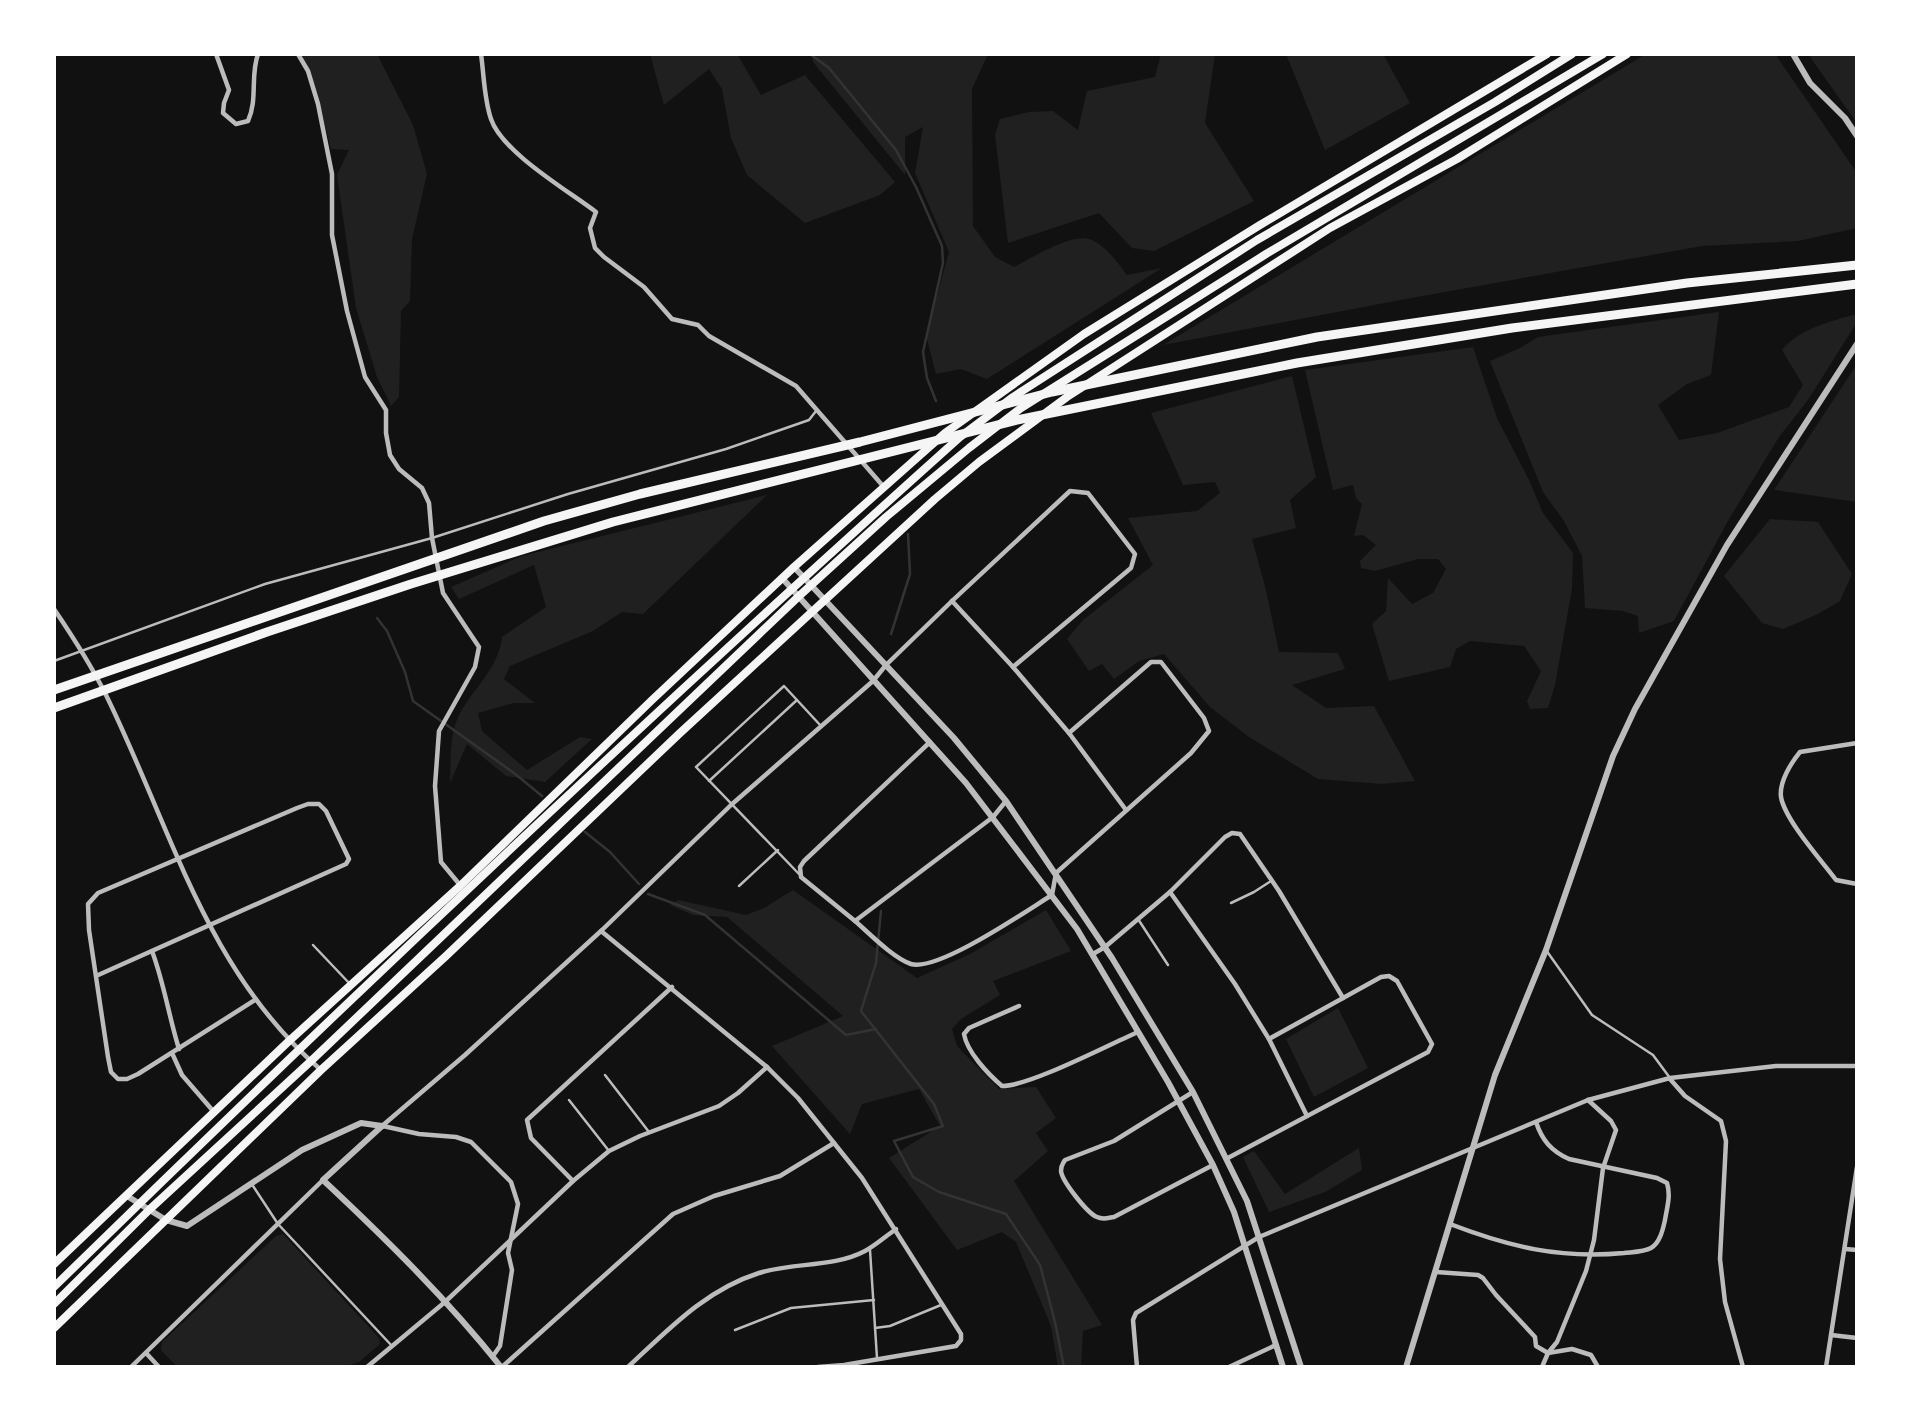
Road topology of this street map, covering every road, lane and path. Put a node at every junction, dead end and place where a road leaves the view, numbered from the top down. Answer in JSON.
{"nodes":[{"id":1,"x":216,"y":54,"type":"edge"},
{"id":2,"x":258,"y":54,"type":"edge"},
{"id":3,"x":298,"y":54,"type":"edge"},
{"id":4,"x":481,"y":54,"type":"edge"},
{"id":5,"x":1547,"y":54,"type":"edge"},
{"id":6,"x":1572,"y":54,"type":"edge"},
{"id":7,"x":1603,"y":54,"type":"edge"},
{"id":8,"x":1627,"y":54,"type":"edge"},
{"id":9,"x":1793,"y":54,"type":"edge"},
{"id":10,"x":1857,"y":135,"type":"edge"},
{"id":11,"x":1857,"y":265,"type":"edge"},
{"id":12,"x":1857,"y":284,"type":"edge"},
{"id":13,"x":1857,"y":344,"type":"edge"},
{"id":14,"x":816,"y":411,"type":"junction"},
{"id":15,"x":883,"y":486,"type":"junction"},
{"id":16,"x":432,"y":538,"type":"junction"},
{"id":17,"x":794,"y":567,"type":"junction"},
{"id":18,"x":782,"y":578,"type":"junction"},
{"id":19,"x":804,"y":578,"type":"junction"},
{"id":20,"x":811,"y":585,"type":"junction"},
{"id":21,"x":792,"y":590,"type":"junction"},
{"id":22,"x":798,"y":597,"type":"junction"},
{"id":23,"x":825,"y":601,"type":"junction"},
{"id":24,"x":952,"y":601,"type":"junction"},
{"id":25,"x":54,"y":609,"type":"edge"},
{"id":26,"x":812,"y":613,"type":"junction"},
{"id":27,"x":83,"y":651,"type":"junction"},
{"id":28,"x":54,"y":661,"type":"edge"},
{"id":29,"x":886,"y":664,"type":"junction"},
{"id":30,"x":1013,"y":667,"type":"junction"},
{"id":31,"x":873,"y":681,"type":"junction"},
{"id":32,"x":54,"y":690,"type":"edge"},
{"id":33,"x":797,"y":700,"type":"junction"},
{"id":34,"x":54,"y":708,"type":"edge"},
{"id":35,"x":821,"y":726,"type":"junction"},
{"id":36,"x":1069,"y":733,"type":"junction"},
{"id":37,"x":930,"y":742,"type":"junction"},
{"id":38,"x":1857,"y":743,"type":"edge"},
{"id":39,"x":709,"y":781,"type":"junction"},
{"id":40,"x":1006,"y":801,"type":"junction"},
{"id":41,"x":731,"y":805,"type":"junction"},
{"id":42,"x":1126,"y":810,"type":"junction"},
{"id":43,"x":993,"y":817,"type":"junction"},
{"id":44,"x":778,"y":850,"type":"junction"},
{"id":45,"x":179,"y":858,"type":"junction"},
{"id":46,"x":1056,"y":873,"type":"junction"},
{"id":47,"x":801,"y":877,"type":"junction"},
{"id":48,"x":1272,"y":881,"type":"junction"},
{"id":49,"x":1857,"y":884,"type":"edge"},
{"id":50,"x":460,"y":886,"type":"junction"},
{"id":51,"x":739,"y":886,"type":"dead end"},
{"id":52,"x":1170,"y":892,"type":"junction"},
{"id":53,"x":1052,"y":895,"type":"junction"},
{"id":54,"x":1231,"y":903,"type":"dead end"},
{"id":55,"x":1138,"y":919,"type":"junction"},
{"id":56,"x":855,"y":920,"type":"junction"},
{"id":57,"x":209,"y":927,"type":"junction"},
{"id":58,"x":601,"y":931,"type":"junction"},
{"id":59,"x":313,"y":945,"type":"dead end"},
{"id":60,"x":1105,"y":947,"type":"junction"},
{"id":61,"x":1546,"y":950,"type":"junction"},
{"id":62,"x":152,"y":951,"type":"junction"},
{"id":63,"x":1093,"y":954,"type":"junction"},
{"id":64,"x":1168,"y":965,"type":"dead end"},
{"id":65,"x":96,"y":976,"type":"junction"},
{"id":66,"x":352,"y":986,"type":"junction"},
{"id":67,"x":672,"y":987,"type":"junction"},
{"id":68,"x":1343,"y":998,"type":"junction"},
{"id":69,"x":255,"y":1000,"type":"junction"},
{"id":70,"x":1019,"y":1006,"type":"dead end"},
{"id":71,"x":1138,"y":1032,"type":"junction"},
{"id":72,"x":1269,"y":1039,"type":"junction"},
{"id":73,"x":289,"y":1041,"type":"junction"},
{"id":74,"x":179,"y":1049,"type":"junction"},
{"id":75,"x":300,"y":1051,"type":"junction"},
{"id":76,"x":172,"y":1053,"type":"junction"},
{"id":77,"x":311,"y":1061,"type":"junction"},
{"id":78,"x":1857,"y":1066,"type":"edge"},
{"id":79,"x":766,"y":1067,"type":"junction"},
{"id":80,"x":321,"y":1070,"type":"junction"},
{"id":81,"x":606,"y":1075,"type":"dead end"},
{"id":82,"x":1670,"y":1078,"type":"junction"},
{"id":83,"x":1193,"y":1092,"type":"junction"},
{"id":84,"x":569,"y":1100,"type":"dead end"},
{"id":85,"x":1588,"y":1100,"type":"junction"},
{"id":86,"x":1178,"y":1101,"type":"junction"},
{"id":87,"x":214,"y":1113,"type":"junction"},
{"id":88,"x":1307,"y":1115,"type":"junction"},
{"id":89,"x":1536,"y":1122,"type":"junction"},
{"id":90,"x":382,"y":1126,"type":"junction"},
{"id":91,"x":649,"y":1132,"type":"junction"},
{"id":92,"x":834,"y":1143,"type":"junction"},
{"id":93,"x":1473,"y":1149,"type":"junction"},
{"id":94,"x":609,"y":1151,"type":"junction"},
{"id":95,"x":1226,"y":1159,"type":"junction"},
{"id":96,"x":1213,"y":1165,"type":"junction"},
{"id":97,"x":1857,"y":1167,"type":"edge"},
{"id":98,"x":1603,"y":1168,"type":"junction"},
{"id":99,"x":323,"y":1180,"type":"junction"},
{"id":100,"x":573,"y":1181,"type":"junction"},
{"id":101,"x":251,"y":1183,"type":"junction"},
{"id":102,"x":127,"y":1196,"type":"junction"},
{"id":103,"x":140,"y":1203,"type":"junction"},
{"id":104,"x":149,"y":1210,"type":"junction"},
{"id":105,"x":166,"y":1220,"type":"junction"},
{"id":106,"x":278,"y":1224,"type":"junction"},
{"id":107,"x":1450,"y":1224,"type":"junction"},
{"id":108,"x":896,"y":1229,"type":"junction"},
{"id":109,"x":1259,"y":1237,"type":"junction"},
{"id":110,"x":512,"y":1238,"type":"junction"},
{"id":111,"x":870,"y":1247,"type":"junction"},
{"id":112,"x":1246,"y":1247,"type":"junction"},
{"id":113,"x":1845,"y":1249,"type":"junction"},
{"id":114,"x":1857,"y":1250,"type":"edge"},
{"id":115,"x":1590,"y":1256,"type":"junction"},
{"id":116,"x":54,"y":1264,"type":"edge"},
{"id":117,"x":1436,"y":1272,"type":"junction"},
{"id":118,"x":54,"y":1287,"type":"edge"},
{"id":119,"x":874,"y":1300,"type":"junction"},
{"id":120,"x":445,"y":1302,"type":"junction"},
{"id":121,"x":54,"y":1304,"type":"edge"},
{"id":122,"x":943,"y":1304,"type":"junction"},
{"id":123,"x":54,"y":1328,"type":"edge"},
{"id":124,"x":875,"y":1328,"type":"junction"},
{"id":125,"x":735,"y":1330,"type":"dead end"},
{"id":126,"x":1831,"y":1335,"type":"junction"},
{"id":127,"x":1857,"y":1338,"type":"edge"},
{"id":128,"x":1277,"y":1344,"type":"junction"},
{"id":129,"x":392,"y":1346,"type":"junction"},
{"id":130,"x":146,"y":1353,"type":"junction"},
{"id":131,"x":1548,"y":1353,"type":"junction"},
{"id":132,"x":492,"y":1356,"type":"junction"},
{"id":133,"x":877,"y":1358,"type":"junction"},
{"id":134,"x":844,"y":1366,"type":"edge"},
{"id":135,"x":131,"y":1367,"type":"edge"},
{"id":136,"x":159,"y":1367,"type":"edge"},
{"id":137,"x":367,"y":1367,"type":"edge"},
{"id":138,"x":501,"y":1367,"type":"edge"},
{"id":139,"x":628,"y":1367,"type":"edge"},
{"id":140,"x":818,"y":1367,"type":"edge"},
{"id":141,"x":1137,"y":1367,"type":"edge"},
{"id":142,"x":1229,"y":1367,"type":"edge"},
{"id":143,"x":1283,"y":1367,"type":"edge"},
{"id":144,"x":1301,"y":1367,"type":"edge"},
{"id":145,"x":1406,"y":1367,"type":"edge"},
{"id":146,"x":1542,"y":1367,"type":"edge"},
{"id":147,"x":1598,"y":1367,"type":"edge"},
{"id":148,"x":1744,"y":1367,"type":"edge"},
{"id":149,"x":1826,"y":1367,"type":"edge"}],
"edges":[{"from":1,"to":2,"type":"street"},
{"from":3,"to":16,"type":"street"},
{"from":4,"to":14,"type":"street"},
{"from":5,"to":15,"type":"main road"},
{"from":6,"to":19,"type":"main road"},
{"from":7,"to":20,"type":"main road"},
{"from":8,"to":23,"type":"main road"},
{"from":9,"to":10,"type":"street"},
{"from":11,"to":32,"type":"highway"},
{"from":12,"to":34,"type":"highway"},
{"from":13,"to":61,"type":"street"},
{"from":14,"to":15,"type":"street"},
{"from":14,"to":16,"type":"lane"},
{"from":15,"to":17,"type":"main road"},
{"from":16,"to":27,"type":"lane"},
{"from":16,"to":50,"type":"street"},
{"from":17,"to":18,"type":"main road"},
{"from":17,"to":19,"type":"street"},
{"from":18,"to":21,"type":"street"},
{"from":18,"to":50,"type":"main road"},
{"from":19,"to":20,"type":"street"},
{"from":19,"to":21,"type":"main road"},
{"from":20,"to":22,"type":"main road"},
{"from":20,"to":23,"type":"street"},
{"from":21,"to":22,"type":"street"},
{"from":21,"to":75,"type":"main road"},
{"from":22,"to":26,"type":"street"},
{"from":22,"to":77,"type":"main road"},
{"from":23,"to":26,"type":"main road"},
{"from":23,"to":29,"type":"street"},
{"from":24,"to":29,"type":"street"},
{"from":24,"to":30,"type":"street"},
{"from":24,"to":30,"type":"street"},
{"from":25,"to":27,"type":"street"},
{"from":26,"to":31,"type":"street"},
{"from":26,"to":80,"type":"main road"},
{"from":27,"to":28,"type":"lane"},
{"from":27,"to":45,"type":"street"},
{"from":29,"to":31,"type":"street"},
{"from":29,"to":40,"type":"street"},
{"from":30,"to":36,"type":"street"},
{"from":31,"to":35,"type":"street"},
{"from":31,"to":37,"type":"street"},
{"from":33,"to":35,"type":"lane"},
{"from":33,"to":39,"type":"lane"},
{"from":33,"to":39,"type":"lane"},
{"from":35,"to":41,"type":"street"},
{"from":36,"to":42,"type":"street"},
{"from":36,"to":42,"type":"street"},
{"from":37,"to":43,"type":"street"},
{"from":37,"to":47,"type":"street"},
{"from":38,"to":49,"type":"street"},
{"from":39,"to":41,"type":"lane"},
{"from":40,"to":43,"type":"street"},
{"from":40,"to":46,"type":"street"},
{"from":41,"to":44,"type":"lane"},
{"from":41,"to":58,"type":"street"},
{"from":42,"to":46,"type":"street"},
{"from":43,"to":53,"type":"street"},
{"from":43,"to":56,"type":"street"},
{"from":44,"to":47,"type":"lane"},
{"from":44,"to":51,"type":"lane"},
{"from":45,"to":57,"type":"street"},
{"from":45,"to":57,"type":"street"},
{"from":45,"to":65,"type":"street"},
{"from":46,"to":53,"type":"street"},
{"from":46,"to":60,"type":"street"},
{"from":47,"to":56,"type":"street"},
{"from":48,"to":52,"type":"street"},
{"from":48,"to":54,"type":"lane"},
{"from":48,"to":68,"type":"street"},
{"from":50,"to":66,"type":"main road"},
{"from":52,"to":55,"type":"street"},
{"from":52,"to":72,"type":"street"},
{"from":53,"to":56,"type":"street"},
{"from":53,"to":63,"type":"street"},
{"from":55,"to":60,"type":"street"},
{"from":55,"to":64,"type":"lane"},
{"from":57,"to":62,"type":"street"},
{"from":57,"to":69,"type":"street"},
{"from":58,"to":67,"type":"street"},
{"from":58,"to":90,"type":"street"},
{"from":59,"to":66,"type":"lane"},
{"from":60,"to":63,"type":"street"},
{"from":60,"to":83,"type":"street"},
{"from":61,"to":82,"type":"lane"},
{"from":61,"to":93,"type":"street"},
{"from":62,"to":65,"type":"street"},
{"from":62,"to":74,"type":"street"},
{"from":63,"to":71,"type":"street"},
{"from":65,"to":76,"type":"street"},
{"from":66,"to":73,"type":"main road"},
{"from":67,"to":79,"type":"street"},
{"from":67,"to":100,"type":"street"},
{"from":68,"to":72,"type":"street"},
{"from":68,"to":88,"type":"street"},
{"from":69,"to":73,"type":"street"},
{"from":69,"to":74,"type":"street"},
{"from":70,"to":71,"type":"street"},
{"from":71,"to":86,"type":"street"},
{"from":72,"to":88,"type":"street"},
{"from":73,"to":75,"type":"street"},
{"from":73,"to":87,"type":"main road"},
{"from":74,"to":76,"type":"street"},
{"from":75,"to":77,"type":"street"},
{"from":75,"to":103,"type":"main road"},
{"from":76,"to":87,"type":"street"},
{"from":77,"to":80,"type":"street"},
{"from":77,"to":104,"type":"main road"},
{"from":78,"to":82,"type":"street"},
{"from":79,"to":91,"type":"street"},
{"from":79,"to":92,"type":"street"},
{"from":80,"to":105,"type":"main road"},
{"from":81,"to":91,"type":"lane"},
{"from":82,"to":85,"type":"street"},
{"from":82,"to":148,"type":"street"},
{"from":83,"to":86,"type":"street"},
{"from":83,"to":95,"type":"street"},
{"from":84,"to":94,"type":"lane"},
{"from":85,"to":89,"type":"street"},
{"from":85,"to":98,"type":"street"},
{"from":86,"to":96,"type":"street"},
{"from":86,"to":96,"type":"street"},
{"from":87,"to":102,"type":"main road"},
{"from":88,"to":95,"type":"street"},
{"from":89,"to":93,"type":"street"},
{"from":89,"to":98,"type":"street"},
{"from":90,"to":99,"type":"street"},
{"from":90,"to":101,"type":"street"},
{"from":90,"to":110,"type":"street"},
{"from":91,"to":94,"type":"street"},
{"from":92,"to":108,"type":"street"},
{"from":92,"to":138,"type":"street"},
{"from":93,"to":107,"type":"street"},
{"from":93,"to":109,"type":"street"},
{"from":94,"to":100,"type":"street"},
{"from":95,"to":109,"type":"street"},
{"from":96,"to":112,"type":"street"},
{"from":97,"to":113,"type":"street"},
{"from":98,"to":115,"type":"street"},
{"from":98,"to":115,"type":"street"},
{"from":99,"to":106,"type":"street"},
{"from":99,"to":120,"type":"street"},
{"from":100,"to":110,"type":"street"},
{"from":101,"to":105,"type":"street"},
{"from":101,"to":106,"type":"lane"},
{"from":102,"to":103,"type":"street"},
{"from":102,"to":116,"type":"main road"},
{"from":103,"to":104,"type":"street"},
{"from":103,"to":118,"type":"main road"},
{"from":104,"to":105,"type":"street"},
{"from":104,"to":121,"type":"main road"},
{"from":105,"to":123,"type":"main road"},
{"from":106,"to":129,"type":"lane"},
{"from":106,"to":130,"type":"street"},
{"from":107,"to":115,"type":"street"},
{"from":107,"to":117,"type":"street"},
{"from":108,"to":111,"type":"street"},
{"from":108,"to":122,"type":"street"},
{"from":109,"to":112,"type":"street"},
{"from":109,"to":144,"type":"street"},
{"from":110,"to":120,"type":"street"},
{"from":110,"to":132,"type":"street"},
{"from":111,"to":119,"type":"lane"},
{"from":111,"to":139,"type":"street"},
{"from":112,"to":128,"type":"street"},
{"from":112,"to":141,"type":"street"},
{"from":113,"to":114,"type":"street"},
{"from":113,"to":126,"type":"street"},
{"from":115,"to":131,"type":"street"},
{"from":117,"to":131,"type":"street"},
{"from":117,"to":145,"type":"street"},
{"from":119,"to":124,"type":"lane"},
{"from":119,"to":125,"type":"lane"},
{"from":120,"to":129,"type":"street"},
{"from":120,"to":132,"type":"street"},
{"from":122,"to":124,"type":"lane"},
{"from":122,"to":133,"type":"street"},
{"from":124,"to":133,"type":"lane"},
{"from":126,"to":127,"type":"street"},
{"from":126,"to":149,"type":"street"},
{"from":128,"to":142,"type":"street"},
{"from":128,"to":143,"type":"street"},
{"from":129,"to":137,"type":"street"},
{"from":130,"to":135,"type":"street"},
{"from":130,"to":136,"type":"street"},
{"from":131,"to":146,"type":"street"},
{"from":131,"to":147,"type":"street"},
{"from":132,"to":138,"type":"street"},
{"from":133,"to":134,"type":"street"},
{"from":134,"to":140,"type":"street"}]}
